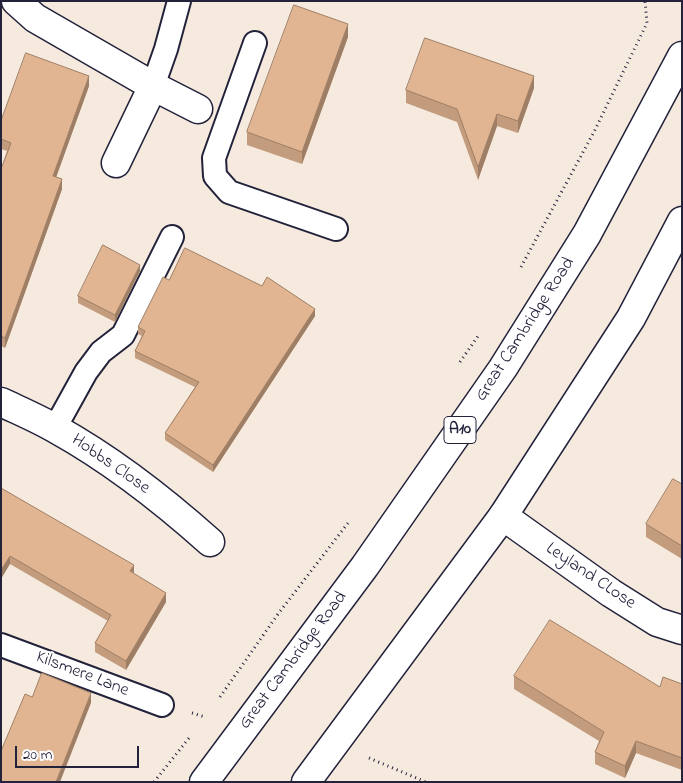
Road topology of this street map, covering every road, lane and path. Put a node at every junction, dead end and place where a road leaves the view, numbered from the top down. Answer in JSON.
{"nodes":[{"id":1,"x":16,"y":1,"type":"edge"},
{"id":2,"x":179,"y":1,"type":"edge"},
{"id":3,"x":645,"y":1,"type":"edge"},
{"id":4,"x":255,"y":43,"type":"dead end"},
{"id":5,"x":682,"y":56,"type":"edge"},
{"id":6,"x":153,"y":86,"type":"junction"},
{"id":7,"x":198,"y":109,"type":"joint"},
{"id":8,"x":227,"y":121,"type":"junction"},
{"id":9,"x":116,"y":163,"type":"dead end"},
{"id":10,"x":682,"y":221,"type":"edge"},
{"id":11,"x":336,"y":228,"type":"dead end"},
{"id":12,"x":172,"y":237,"type":"dead end"},
{"id":13,"x":520,"y":269,"type":"dead end"},
{"id":14,"x":483,"y":328,"type":"dead end"},
{"id":15,"x":456,"y":369,"type":"dead end"},
{"id":16,"x":1,"y":402,"type":"edge"},
{"id":17,"x":55,"y":428,"type":"junction"},
{"id":18,"x":503,"y":516,"type":"junction"},
{"id":19,"x":348,"y":523,"type":"dead end"},
{"id":20,"x":210,"y":542,"type":"dead end"},
{"id":21,"x":682,"y":630,"type":"edge"},
{"id":22,"x":1,"y":645,"type":"edge"},
{"id":23,"x":217,"y":701,"type":"dead end"},
{"id":24,"x":162,"y":705,"type":"dead end"},
{"id":25,"x":211,"y":709,"type":"dead end"},
{"id":26,"x":200,"y":724,"type":"dead end"},
{"id":27,"x":194,"y":732,"type":"dead end"},
{"id":28,"x":367,"y":757,"type":"dead end"},
{"id":29,"x":154,"y":782,"type":"edge"},
{"id":30,"x":204,"y":782,"type":"edge"},
{"id":31,"x":306,"y":782,"type":"edge"},
{"id":32,"x":426,"y":782,"type":"edge"}],
"edges":[{"from":1,"to":6,"type":"main road"},
{"from":2,"to":6,"type":"lane"},
{"from":3,"to":13,"type":"path"},
{"from":4,"to":8,"type":"lane"},
{"from":5,"to":30,"type":"main road","name":"Great Cambridge Road","number":"A10"},
{"from":6,"to":7,"type":"main road"},
{"from":6,"to":9,"type":"main road"},
{"from":7,"to":8,"type":"lane"},
{"from":8,"to":11,"type":"lane"},
{"from":10,"to":18,"type":"main road"},
{"from":12,"to":17,"type":"lane"},
{"from":14,"to":15,"type":"path"},
{"from":16,"to":17,"type":"main road","name":"Hobbs Close"},
{"from":17,"to":20,"type":"main road","name":"Hobbs Close"},
{"from":18,"to":21,"type":"main road","name":"Leyland CLose"},
{"from":18,"to":31,"type":"main road"},
{"from":19,"to":23,"type":"path"},
{"from":22,"to":24,"type":"lane","name":"Kilsmere Lane"},
{"from":25,"to":26,"type":"path"},
{"from":27,"to":29,"type":"path"},
{"from":28,"to":32,"type":"path"}]}
